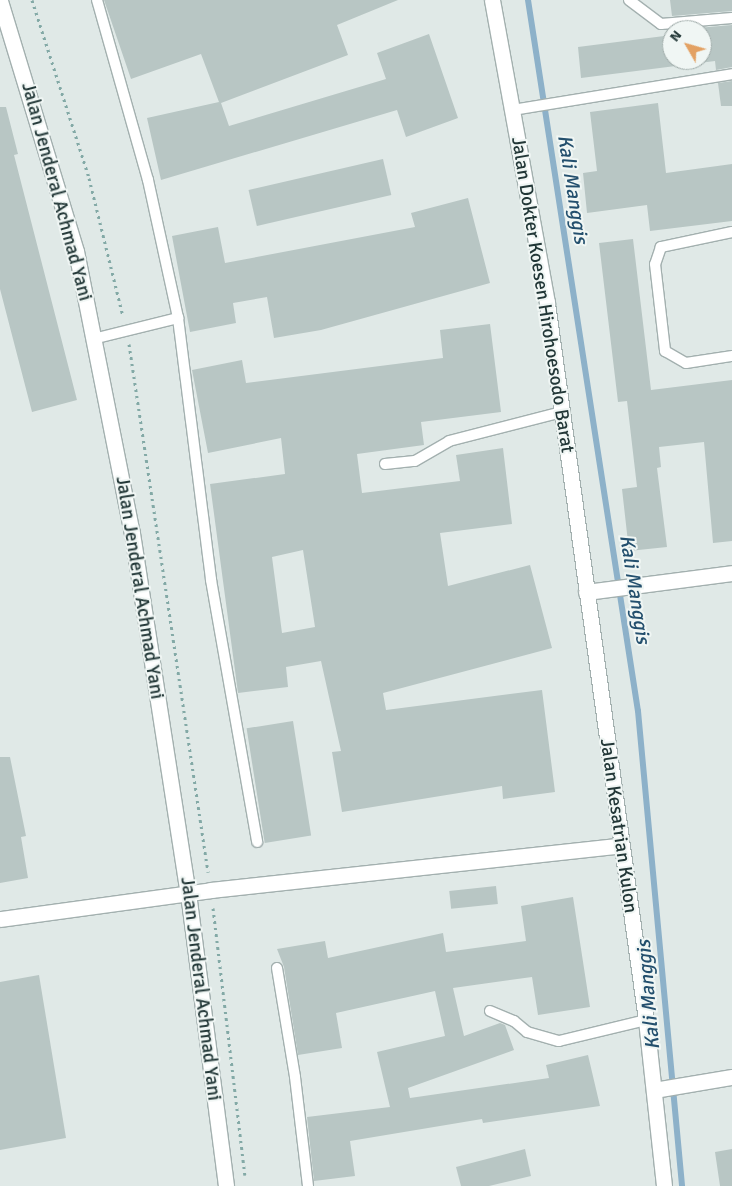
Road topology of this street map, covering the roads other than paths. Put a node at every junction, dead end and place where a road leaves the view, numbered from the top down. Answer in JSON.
{"nodes":[{"id":1,"x":97,"y":0,"type":"edge"},
{"id":2,"x":492,"y":0,"type":"edge"},
{"id":3,"x":630,"y":0,"type":"edge"},
{"id":4,"x":0,"y":1,"type":"edge"},
{"id":5,"x":732,"y":18,"type":"edge"},
{"id":6,"x":732,"y":74,"type":"edge"},
{"id":7,"x":513,"y":110,"type":"junction"},
{"id":8,"x":732,"y":232,"type":"edge"},
{"id":9,"x":178,"y":318,"type":"junction"},
{"id":10,"x":93,"y":339,"type":"junction"},
{"id":11,"x":732,"y":356,"type":"edge"},
{"id":12,"x":562,"y":412,"type":"junction"},
{"id":13,"x":385,"y":464,"type":"dead end"},
{"id":14,"x":732,"y":573,"type":"edge"},
{"id":15,"x":586,"y":592,"type":"junction"},
{"id":16,"x":257,"y":842,"type":"dead end"},
{"id":17,"x":619,"y":846,"type":"junction"},
{"id":18,"x":188,"y":893,"type":"junction"},
{"id":19,"x":0,"y":919,"type":"edge"},
{"id":20,"x":277,"y":968,"type":"dead end"},
{"id":21,"x":490,"y":1012,"type":"dead end"},
{"id":22,"x":646,"y":1020,"type":"junction"},
{"id":23,"x":732,"y":1077,"type":"edge"},
{"id":24,"x":654,"y":1090,"type":"junction"},
{"id":25,"x":226,"y":1186,"type":"edge"},
{"id":26,"x":308,"y":1186,"type":"edge"},
{"id":27,"x":664,"y":1186,"type":"edge"}],
"edges":[{"from":1,"to":9,"type":"lane"},
{"from":2,"to":7,"type":"street","name":"Jalan Dokter Koesen Hirohoesodo Barat"},
{"from":3,"to":5,"type":"lane"},
{"from":4,"to":10,"type":"street","name":"Jalan Jenderal Achmad Yani"},
{"from":6,"to":7,"type":"lane"},
{"from":7,"to":12,"type":"street","name":"Jalan Dokter Koesen Hirohoesodo Barat"},
{"from":8,"to":11,"type":"lane"},
{"from":9,"to":10,"type":"lane"},
{"from":9,"to":16,"type":"lane"},
{"from":10,"to":18,"type":"street","name":"Jalan Jenderal Achmad Yani"},
{"from":12,"to":13,"type":"lane"},
{"from":12,"to":15,"type":"street","name":"Jalan Dokter Koesen Hirohoesodo Barat"},
{"from":14,"to":15,"type":"street"},
{"from":15,"to":17,"type":"street","name":"Jalan Kesatrian Kulon"},
{"from":17,"to":18,"type":"street"},
{"from":17,"to":22,"type":"street","name":"Jalan Kesatrian Kulon"},
{"from":18,"to":19,"type":"street"},
{"from":18,"to":25,"type":"street","name":"Jalan Jenderal Achmad Yani"},
{"from":20,"to":26,"type":"lane"},
{"from":21,"to":22,"type":"lane"},
{"from":22,"to":24,"type":"street","name":"Jalan Kesatrian Kulon"},
{"from":23,"to":24,"type":"street"},
{"from":24,"to":27,"type":"street","name":"Jalan Kesatrian Kulon"}]}
